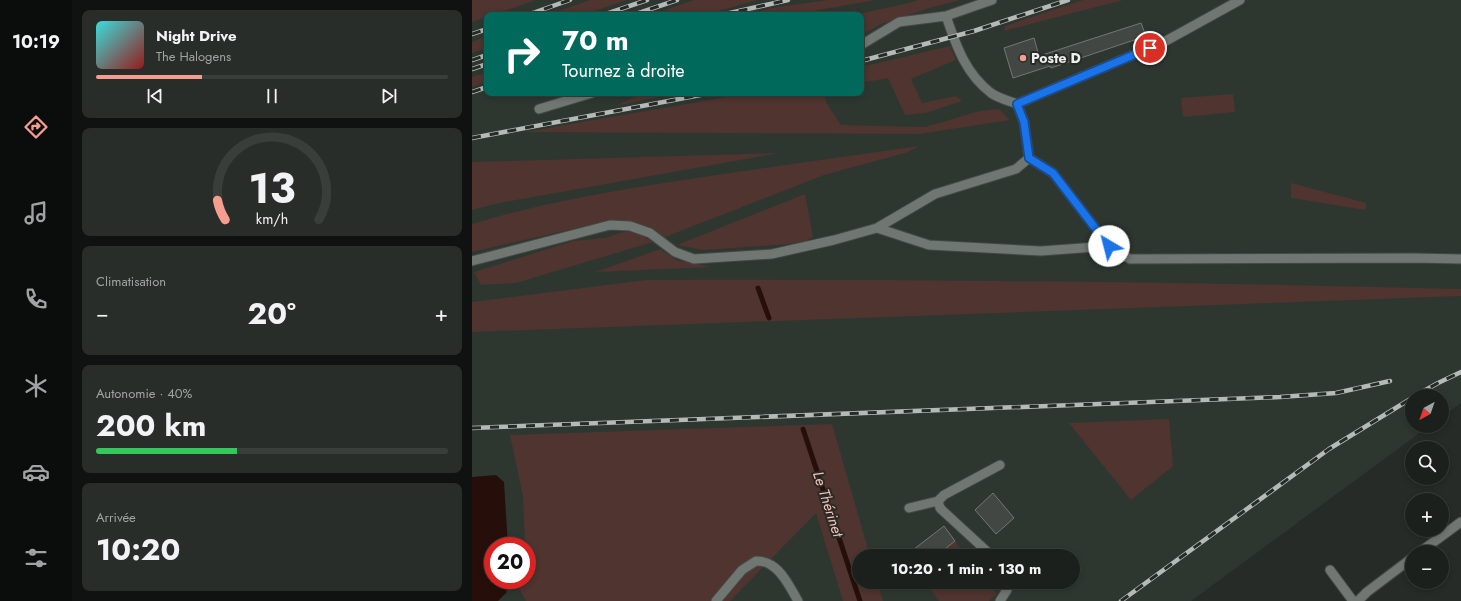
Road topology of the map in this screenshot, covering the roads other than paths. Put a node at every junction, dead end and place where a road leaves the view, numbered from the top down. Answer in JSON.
{"nodes":[{"id":1,"x":992,"y":0,"type":"edge"},
{"id":2,"x":1240,"y":0,"type":"edge"},
{"id":3,"x":946,"y":16,"type":"junction"},
{"id":4,"x":864,"y":43,"type":"edge"},
{"id":5,"x":582,"y":96,"type":"edge"},
{"id":6,"x":1017,"y":104,"type":"junction"},
{"id":7,"x":538,"y":109,"type":"dead end"},
{"id":8,"x":1029,"y":158,"type":"junction"},
{"id":9,"x":876,"y":228,"type":"junction"},
{"id":10,"x":1109,"y":246,"type":"junction"},
{"id":11,"x":1461,"y":259,"type":"edge"},
{"id":12,"x":472,"y":261,"type":"edge"},
{"id":13,"x":1000,"y":466,"type":"dead end"},
{"id":14,"x":938,"y":502,"type":"junction"},
{"id":15,"x":909,"y":508,"type":"dead end"},
{"id":16,"x":1461,"y":522,"type":"edge"},
{"id":17,"x":1430,"y":545,"type":"edge"},
{"id":18,"x":985,"y":549,"type":"edge"},
{"id":19,"x":1405,"y":563,"type":"edge"},
{"id":20,"x":1330,"y":570,"type":"dead end"},
{"id":21,"x":1007,"y":589,"type":"edge"},
{"id":22,"x":716,"y":601,"type":"edge"},
{"id":23,"x":798,"y":601,"type":"edge"},
{"id":24,"x":1000,"y":601,"type":"edge"},
{"id":25,"x":1353,"y":601,"type":"edge"},
{"id":26,"x":1358,"y":601,"type":"edge"}],
"edges":[{"from":1,"to":3,"type":"lane"},
{"from":2,"to":6,"type":"lane"},
{"from":3,"to":4,"type":"lane"},
{"from":3,"to":6,"type":"lane"},
{"from":5,"to":7,"type":"lane"},
{"from":6,"to":8,"type":"lane"},
{"from":8,"to":9,"type":"lane"},
{"from":8,"to":10,"type":"lane"},
{"from":9,"to":10,"type":"lane"},
{"from":9,"to":12,"type":"lane"},
{"from":10,"to":11,"type":"lane"},
{"from":13,"to":14,"type":"lane"},
{"from":14,"to":15,"type":"lane"},
{"from":14,"to":18,"type":"lane"},
{"from":16,"to":17,"type":"lane"},
{"from":19,"to":26,"type":"lane"},
{"from":20,"to":25,"type":"lane"},
{"from":21,"to":24,"type":"lane"},
{"from":22,"to":23,"type":"lane"}]}
